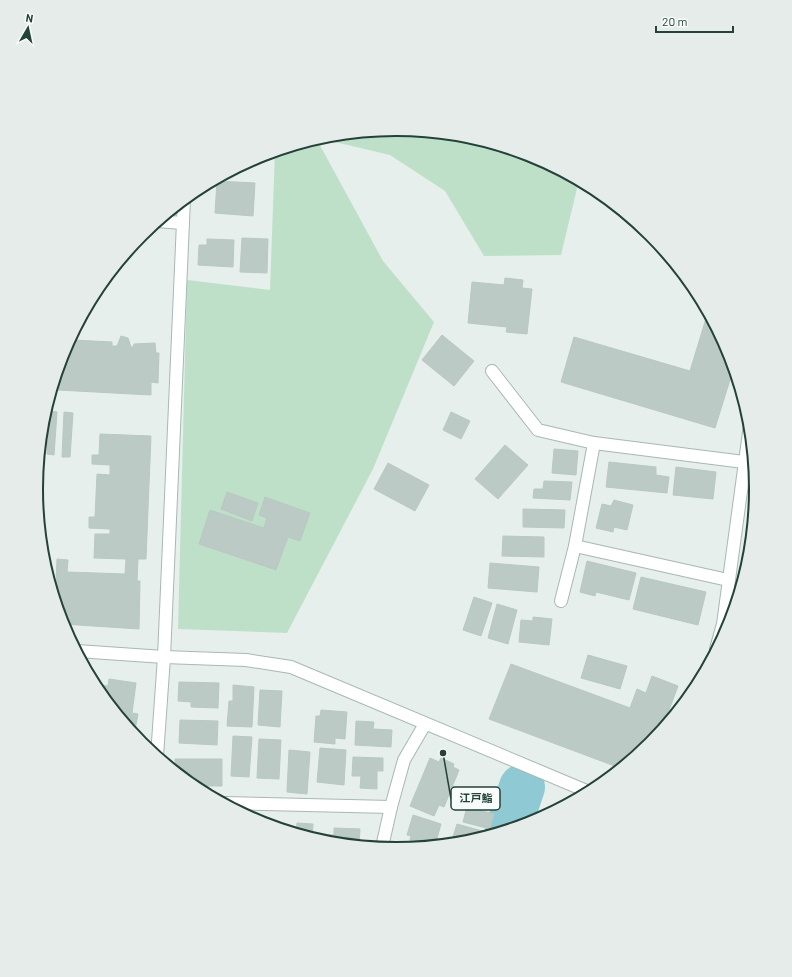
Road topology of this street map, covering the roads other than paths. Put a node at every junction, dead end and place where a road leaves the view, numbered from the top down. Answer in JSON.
{"nodes":[{"id":1,"x":184,"y":206,"type":"edge"},
{"id":2,"x":165,"y":222,"type":"edge"},
{"id":3,"x":183,"y":223,"type":"junction"},
{"id":4,"x":492,"y":371,"type":"dead end"},
{"id":5,"x":594,"y":443,"type":"junction"},
{"id":6,"x":746,"y":447,"type":"edge"},
{"id":7,"x":744,"y":462,"type":"junction"},
{"id":8,"x":576,"y":546,"type":"junction"},
{"id":9,"x":728,"y":580,"type":"junction"},
{"id":10,"x":561,"y":601,"type":"dead end"},
{"id":11,"x":723,"y":620,"type":"edge"},
{"id":12,"x":83,"y":651,"type":"edge"},
{"id":13,"x":164,"y":657,"type":"junction"},
{"id":14,"x":425,"y":724,"type":"junction"},
{"id":15,"x":158,"y":749,"type":"edge"},
{"id":16,"x":581,"y":789,"type":"edge"},
{"id":17,"x":237,"y":803,"type":"edge"},
{"id":18,"x":391,"y":807,"type":"junction"},
{"id":19,"x":383,"y":841,"type":"edge"}],
"edges":[{"from":1,"to":3,"type":"street"},
{"from":2,"to":3,"type":"street"},
{"from":3,"to":13,"type":"street"},
{"from":4,"to":5,"type":"street"},
{"from":5,"to":7,"type":"street"},
{"from":5,"to":8,"type":"street"},
{"from":6,"to":7,"type":"street"},
{"from":7,"to":9,"type":"street"},
{"from":8,"to":9,"type":"street"},
{"from":8,"to":10,"type":"street"},
{"from":9,"to":11,"type":"street"},
{"from":12,"to":13,"type":"street"},
{"from":13,"to":14,"type":"street"},
{"from":13,"to":15,"type":"street"},
{"from":14,"to":16,"type":"street"},
{"from":14,"to":18,"type":"street"},
{"from":17,"to":18,"type":"street"},
{"from":18,"to":19,"type":"street"}]}
